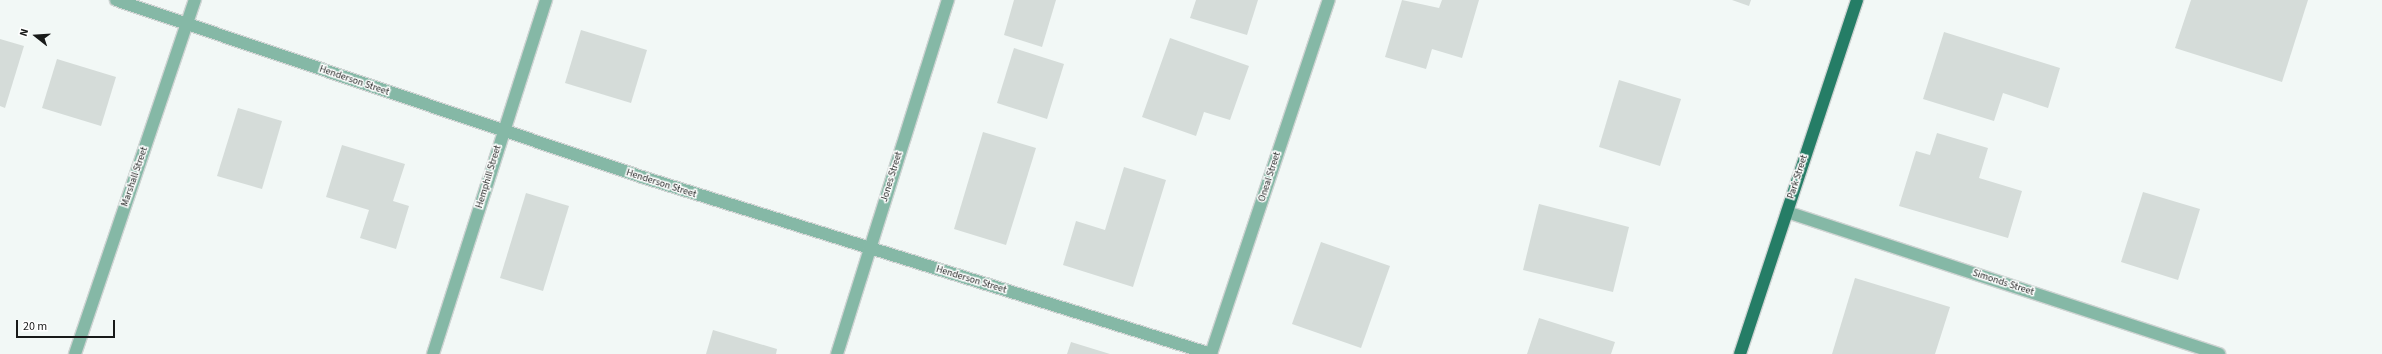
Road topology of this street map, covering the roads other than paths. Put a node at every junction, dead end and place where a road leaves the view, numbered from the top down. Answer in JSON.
{"nodes":[{"id":1,"x":116,"y":0,"type":"edge"},
{"id":2,"x":195,"y":0,"type":"edge"},
{"id":3,"x":546,"y":0,"type":"edge"},
{"id":4,"x":948,"y":0,"type":"edge"},
{"id":5,"x":1329,"y":0,"type":"edge"},
{"id":6,"x":1857,"y":0,"type":"edge"},
{"id":7,"x":187,"y":24,"type":"junction"},
{"id":8,"x":503,"y":132,"type":"junction"},
{"id":9,"x":1787,"y":212,"type":"junction"},
{"id":10,"x":870,"y":249,"type":"junction"},
{"id":11,"x":75,"y":354,"type":"edge"},
{"id":12,"x":433,"y":354,"type":"edge"},
{"id":13,"x":837,"y":354,"type":"edge"},
{"id":14,"x":1211,"y":354,"type":"edge"},
{"id":15,"x":1740,"y":354,"type":"edge"},
{"id":16,"x":2219,"y":354,"type":"edge"}],
"edges":[{"from":1,"to":7,"type":"street","name":"Henderson Street"},
{"from":2,"to":7,"type":"street","name":"Marshall Street"},
{"from":3,"to":8,"type":"street","name":"Hemphill Street"},
{"from":4,"to":10,"type":"street","name":"Jones Street"},
{"from":5,"to":14,"type":"street","name":"Oneal Street"},
{"from":6,"to":9,"type":"main road","name":"Park Street"},
{"from":7,"to":8,"type":"street","name":"Henderson Street"},
{"from":7,"to":11,"type":"street","name":"Marshall Street"},
{"from":8,"to":10,"type":"street","name":"Henderson Street"},
{"from":8,"to":12,"type":"street","name":"Hemphill Street"},
{"from":9,"to":15,"type":"main road","name":"Park Street"},
{"from":9,"to":16,"type":"street","name":"Simonds Street"},
{"from":10,"to":13,"type":"street","name":"Jones Street"},
{"from":10,"to":14,"type":"street","name":"Henderson Street"}]}
